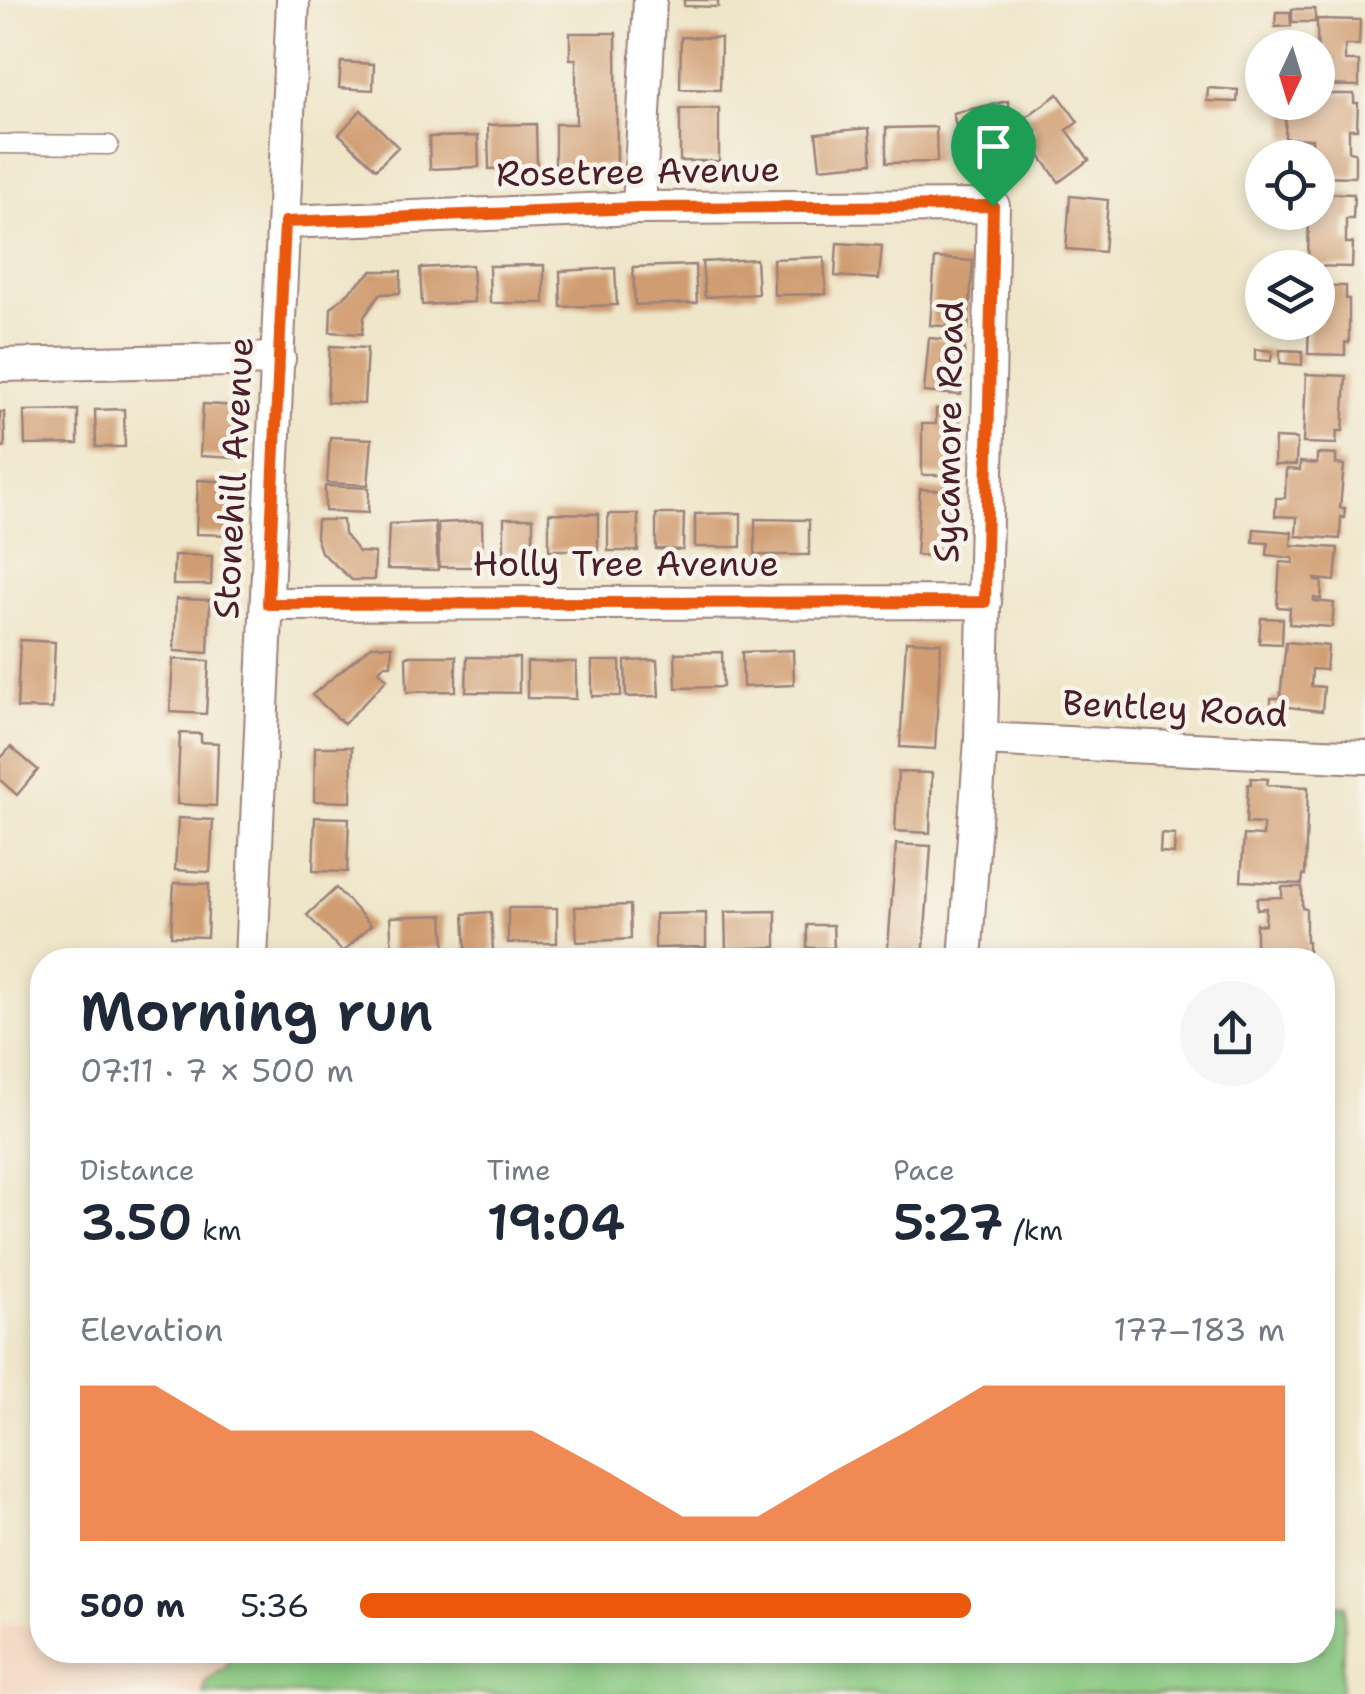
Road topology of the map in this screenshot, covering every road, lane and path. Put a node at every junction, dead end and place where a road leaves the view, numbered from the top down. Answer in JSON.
{"nodes":[{"id":1,"x":294,"y":0,"type":"edge"},
{"id":2,"x":650,"y":0,"type":"edge"},
{"id":3,"x":0,"y":144,"type":"edge"},
{"id":4,"x":109,"y":145,"type":"dead end"},
{"id":5,"x":993,"y":206,"type":"joint"},
{"id":6,"x":638,"y":208,"type":"junction"},
{"id":7,"x":285,"y":222,"type":"junction"},
{"id":8,"x":279,"y":359,"type":"junction"},
{"id":9,"x":0,"y":365,"type":"edge"},
{"id":10,"x":985,"y":602,"type":"junction"},
{"id":11,"x":268,"y":604,"type":"junction"},
{"id":12,"x":981,"y":739,"type":"junction"},
{"id":13,"x":1365,"y":758,"type":"edge"},
{"id":14,"x":252,"y":948,"type":"edge"},
{"id":15,"x":966,"y":948,"type":"edge"}],
"edges":[{"from":1,"to":7,"type":"street","name":"Stonehill Avenue"},
{"from":2,"to":6,"type":"street"},
{"from":3,"to":4,"type":"lane"},
{"from":5,"to":6,"type":"street","name":"Rosetree Avenue"},
{"from":5,"to":10,"type":"street","name":"Sycamore Road"},
{"from":6,"to":7,"type":"street","name":"Rosetree Avenue"},
{"from":7,"to":8,"type":"street","name":"Stonehill Avenue"},
{"from":8,"to":9,"type":"street"},
{"from":8,"to":11,"type":"street","name":"Stonehill Avenue"},
{"from":10,"to":11,"type":"street","name":"Holly Tree Avenue"},
{"from":10,"to":12,"type":"street","name":"Sycamore Road"},
{"from":11,"to":14,"type":"street","name":"Stonehill Avenue"},
{"from":12,"to":13,"type":"street","name":"Bentley Road"},
{"from":12,"to":15,"type":"street","name":"Sycamore Road"}]}
